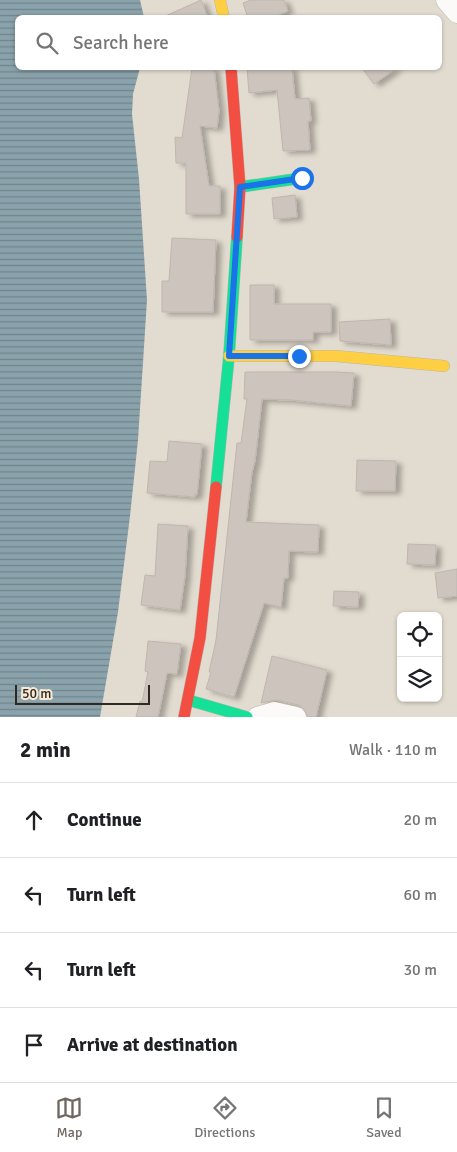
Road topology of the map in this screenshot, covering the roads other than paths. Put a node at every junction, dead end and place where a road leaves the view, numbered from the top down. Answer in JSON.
{"nodes":[{"id":1,"x":446,"y":0,"type":"edge"},
{"id":2,"x":457,"y":13,"type":"edge"},
{"id":3,"x":231,"y":70,"type":"edge"},
{"id":4,"x":302,"y":178,"type":"dead end"},
{"id":5,"x":240,"y":187,"type":"junction"},
{"id":6,"x":229,"y":356,"type":"junction"},
{"id":7,"x":444,"y":366,"type":"dead end"},
{"id":8,"x":188,"y":700,"type":"junction"},
{"id":9,"x":184,"y":717,"type":"edge"},
{"id":10,"x":247,"y":717,"type":"edge"},
{"id":11,"x":257,"y":717,"type":"edge"},
{"id":12,"x":296,"y":717,"type":"edge"}],
"edges":[{"from":1,"to":2,"type":"street"},
{"from":3,"to":5,"type":"street"},
{"from":4,"to":5,"type":"street"},
{"from":5,"to":6,"type":"street"},
{"from":6,"to":7,"type":"street"},
{"from":6,"to":8,"type":"street"},
{"from":8,"to":9,"type":"street"},
{"from":8,"to":10,"type":"street"},
{"from":11,"to":12,"type":"street"}]}
